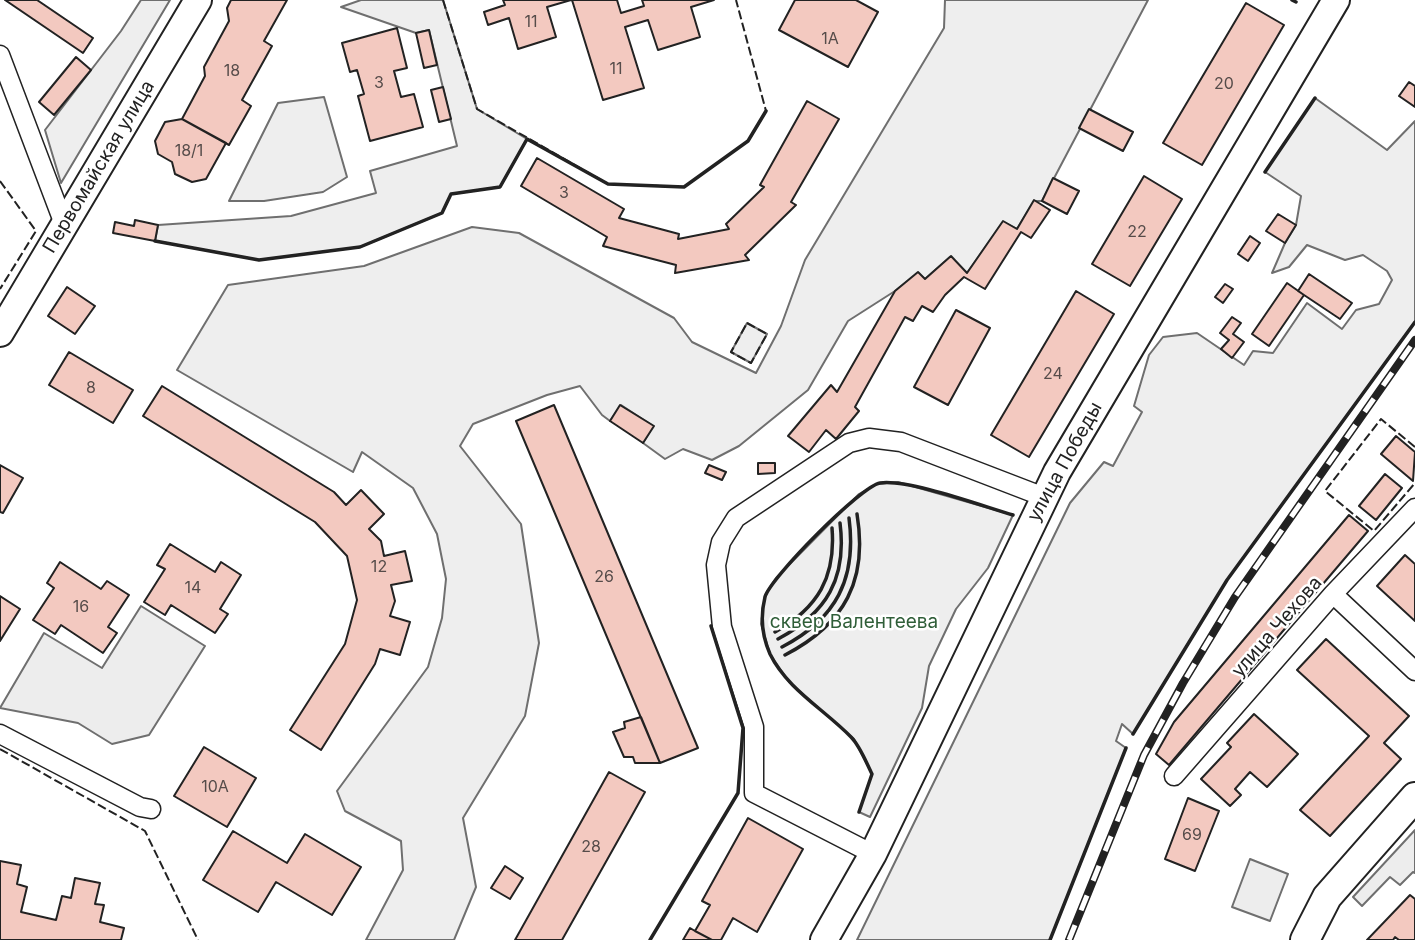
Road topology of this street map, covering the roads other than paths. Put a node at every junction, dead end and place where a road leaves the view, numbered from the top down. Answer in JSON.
{"nodes":[{"id":1,"x":198,"y":0,"type":"edge"},
{"id":2,"x":1336,"y":0,"type":"edge"},
{"id":3,"x":0,"y":55,"type":"edge"},
{"id":4,"x":64,"y":224,"type":"junction"},
{"id":5,"x":0,"y":333,"type":"edge"},
{"id":6,"x":1044,"y":497,"type":"junction"},
{"id":7,"x":1415,"y":508,"type":"edge"},
{"id":8,"x":1334,"y":594,"type":"junction"},
{"id":9,"x":1415,"y":671,"type":"edge"},
{"id":10,"x":0,"y":734,"type":"edge"},
{"id":11,"x":1174,"y":776,"type":"dead end"},
{"id":12,"x":1415,"y":797,"type":"edge"},
{"id":13,"x":151,"y":809,"type":"dead end"},
{"id":14,"x":873,"y":853,"type":"junction"},
{"id":15,"x":824,"y":940,"type":"edge"},
{"id":16,"x":1305,"y":940,"type":"edge"}],
"edges":[{"from":1,"to":4,"type":"main road","name":"Первомайская улица"},
{"from":2,"to":6,"type":"main road","name":"улица Победы"},
{"from":3,"to":4,"type":"street"},
{"from":4,"to":5,"type":"main road","name":"Первомайская улица"},
{"from":6,"to":14,"type":"main road","name":"улица Победы"},
{"from":6,"to":14,"type":"street"},
{"from":7,"to":8,"type":"street","name":"улица Чехова"},
{"from":8,"to":9,"type":"street"},
{"from":8,"to":11,"type":"street","name":"улица Чехова"},
{"from":10,"to":13,"type":"street"},
{"from":12,"to":16,"type":"main road"},
{"from":14,"to":15,"type":"main road","name":"улица Победы"}]}
